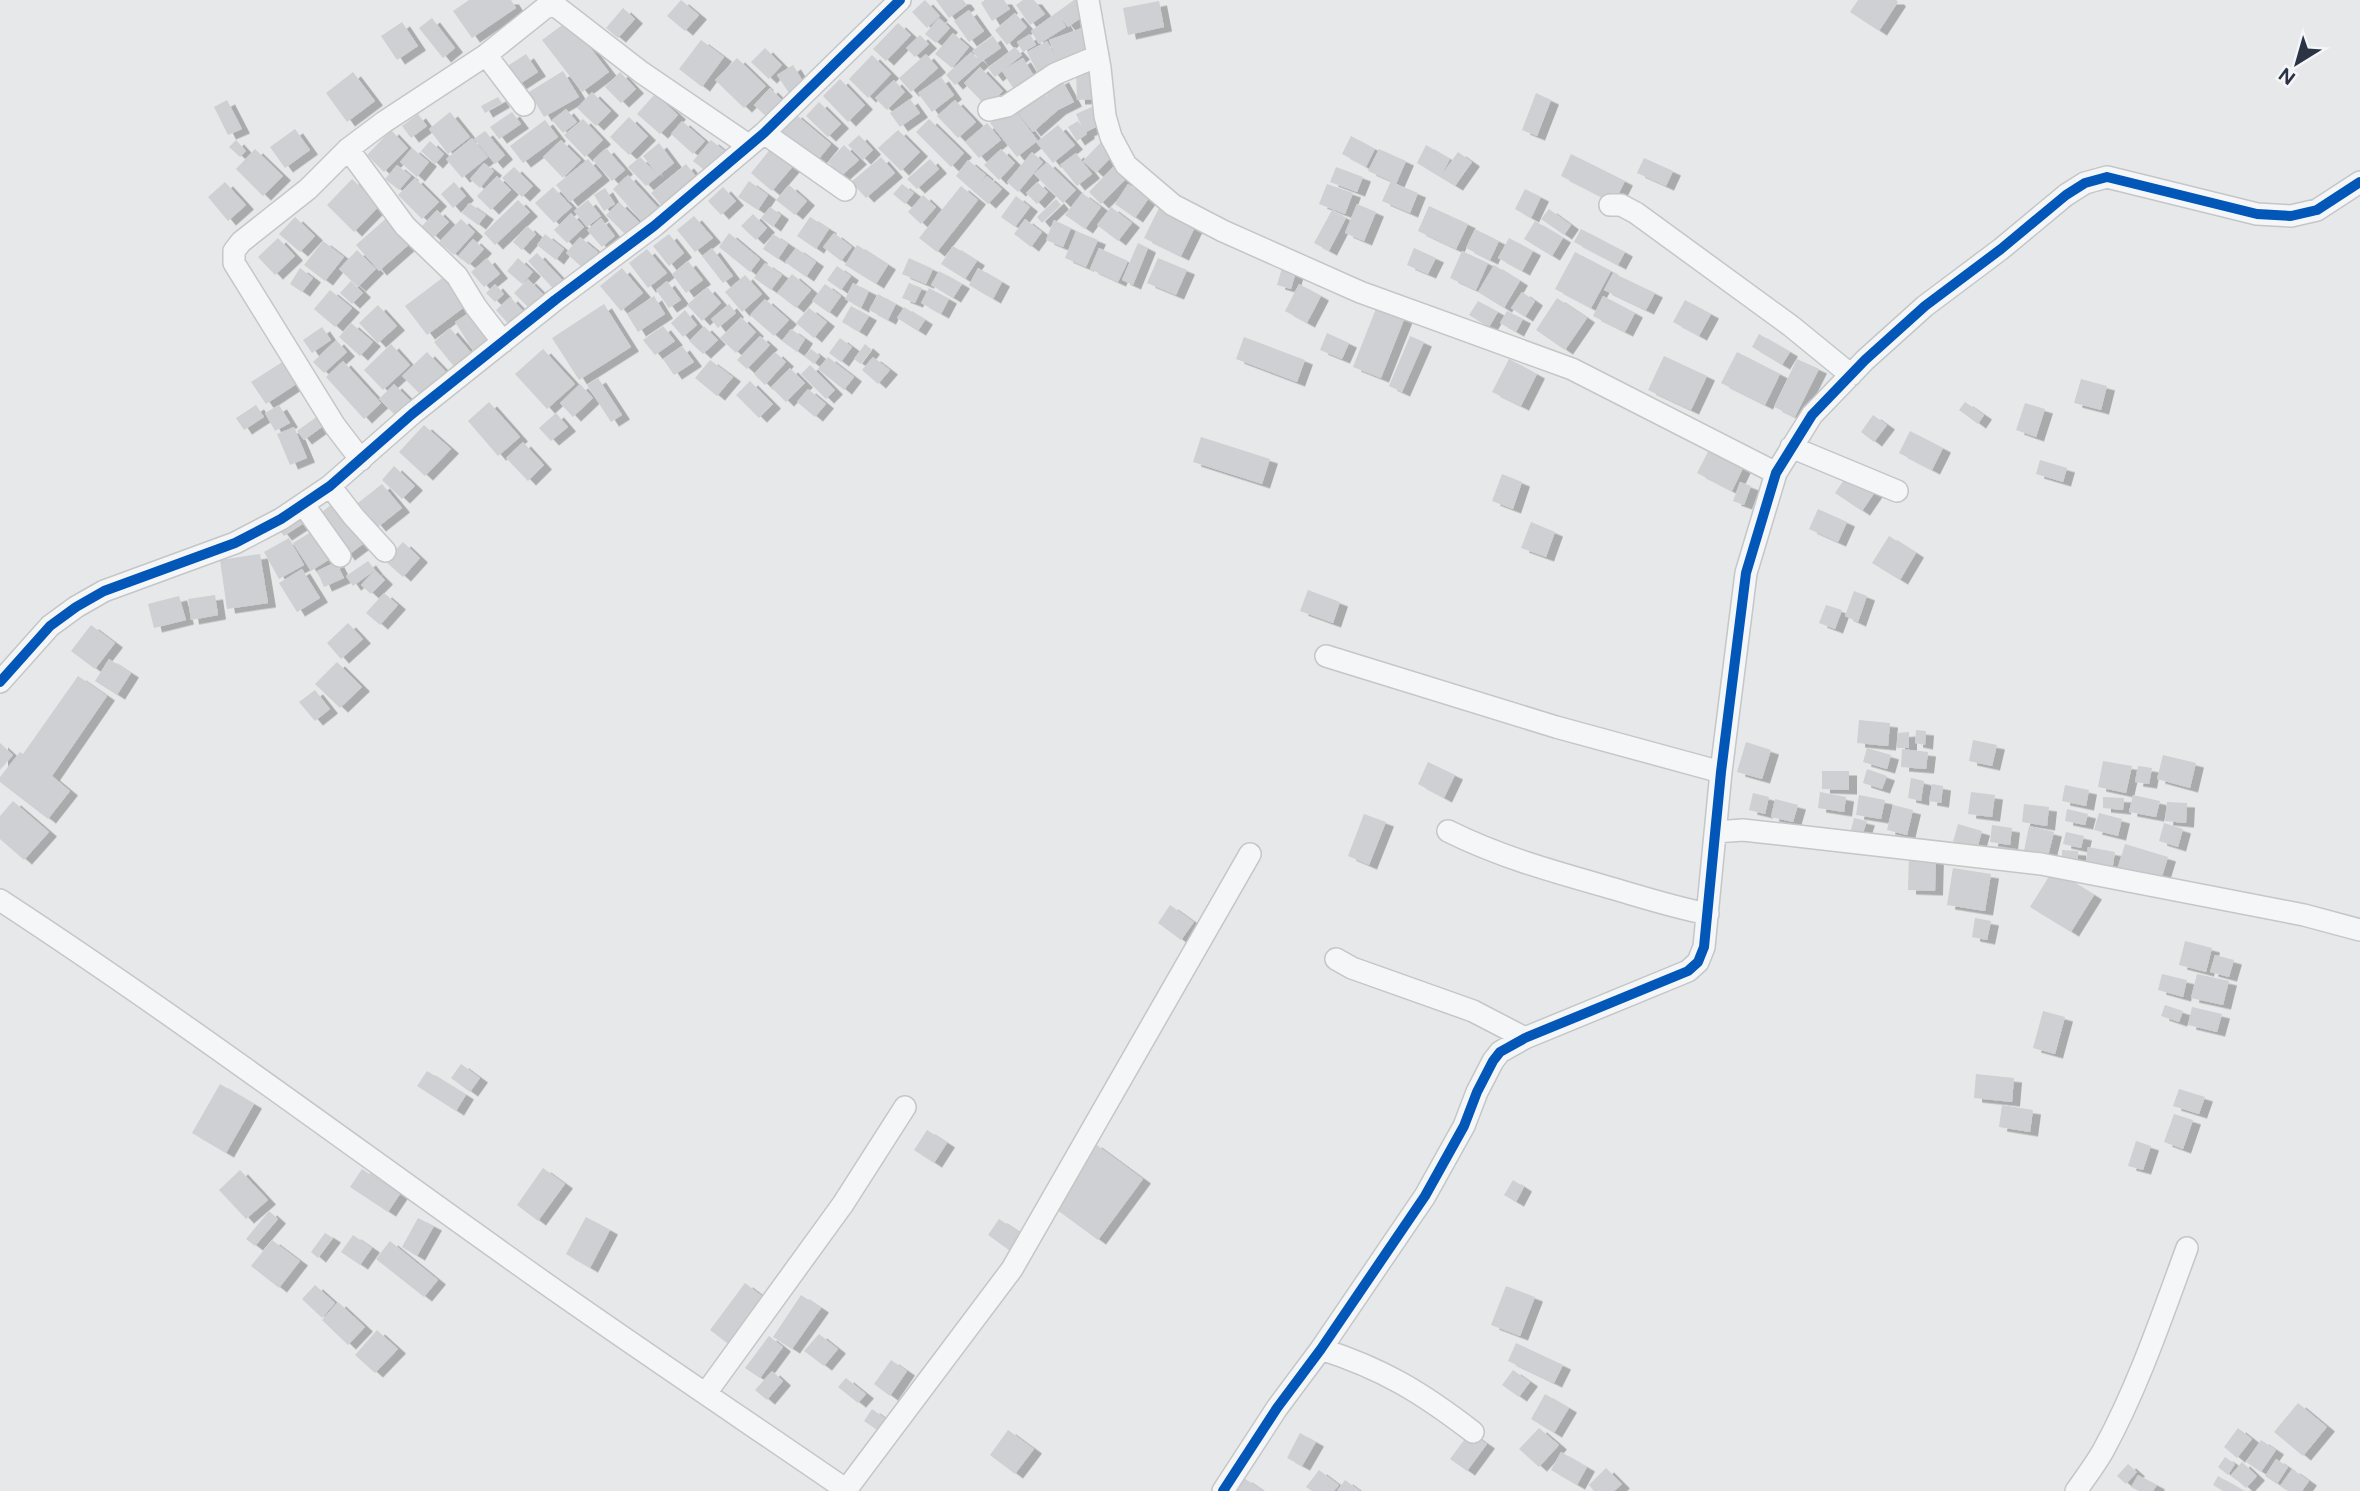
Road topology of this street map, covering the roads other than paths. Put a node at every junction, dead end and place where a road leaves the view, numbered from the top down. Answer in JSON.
{"nodes":[{"id":1,"x":900,"y":0,"type":"edge"},
{"id":2,"x":1088,"y":0,"type":"edge"},
{"id":3,"x":550,"y":1,"type":"edge"},
{"id":4,"x":486,"y":55,"type":"junction"},
{"id":5,"x":1098,"y":56,"type":"junction"},
{"id":6,"x":524,"y":105,"type":"dead end"},
{"id":7,"x":989,"y":110,"type":"dead end"},
{"id":8,"x":756,"y":139,"type":"junction"},
{"id":9,"x":348,"y":149,"type":"junction"},
{"id":10,"x":2360,"y":182,"type":"edge"},
{"id":11,"x":845,"y":190,"type":"dead end"},
{"id":12,"x":1610,"y":205,"type":"dead end"},
{"id":13,"x":503,"y":342,"type":"junction"},
{"id":14,"x":1851,"y":375,"type":"junction"},
{"id":15,"x":1791,"y":447,"type":"junction"},
{"id":16,"x":361,"y":460,"type":"junction"},
{"id":17,"x":1776,"y":473,"type":"junction"},
{"id":18,"x":330,"y":486,"type":"junction"},
{"id":19,"x":1897,"y":491,"type":"dead end"},
{"id":20,"x":303,"y":504,"type":"junction"},
{"id":21,"x":385,"y":551,"type":"dead end"},
{"id":22,"x":340,"y":556,"type":"dead end"},
{"id":23,"x":1326,"y":656,"type":"dead end"},
{"id":24,"x":0,"y":682,"type":"edge"},
{"id":25,"x":1721,"y":772,"type":"junction"},
{"id":26,"x":1448,"y":831,"type":"dead end"},
{"id":27,"x":1715,"y":832,"type":"junction"},
{"id":28,"x":1250,"y":854,"type":"dead end"},
{"id":29,"x":0,"y":900,"type":"edge"},
{"id":30,"x":1708,"y":914,"type":"junction"},
{"id":31,"x":2360,"y":930,"type":"edge"},
{"id":32,"x":1336,"y":960,"type":"dead end"},
{"id":33,"x":1525,"y":1038,"type":"junction"},
{"id":34,"x":905,"y":1107,"type":"dead end"},
{"id":35,"x":2187,"y":1248,"type":"dead end"},
{"id":36,"x":1321,"y":1349,"type":"junction"},
{"id":37,"x":706,"y":1393,"type":"junction"},
{"id":38,"x":1473,"y":1432,"type":"dead end"},
{"id":39,"x":847,"y":1490,"type":"edge"},
{"id":40,"x":1223,"y":1491,"type":"edge"},
{"id":41,"x":2076,"y":1491,"type":"edge"}],
"edges":[{"from":1,"to":8,"type":"street"},
{"from":2,"to":5,"type":"street"},
{"from":3,"to":4,"type":"street"},
{"from":3,"to":8,"type":"street"},
{"from":4,"to":6,"type":"street"},
{"from":4,"to":9,"type":"street"},
{"from":5,"to":7,"type":"street"},
{"from":5,"to":17,"type":"street"},
{"from":8,"to":11,"type":"street"},
{"from":8,"to":13,"type":"street"},
{"from":9,"to":13,"type":"street"},
{"from":9,"to":16,"type":"street"},
{"from":10,"to":14,"type":"street"},
{"from":12,"to":14,"type":"street"},
{"from":13,"to":16,"type":"street"},
{"from":14,"to":15,"type":"street"},
{"from":15,"to":17,"type":"street"},
{"from":15,"to":19,"type":"street"},
{"from":16,"to":18,"type":"street"},
{"from":17,"to":25,"type":"street"},
{"from":18,"to":20,"type":"street"},
{"from":18,"to":21,"type":"street"},
{"from":20,"to":22,"type":"street"},
{"from":20,"to":24,"type":"street"},
{"from":23,"to":25,"type":"street"},
{"from":25,"to":27,"type":"street"},
{"from":26,"to":30,"type":"street"},
{"from":27,"to":30,"type":"street"},
{"from":27,"to":31,"type":"street"},
{"from":28,"to":39,"type":"street"},
{"from":29,"to":37,"type":"street"},
{"from":30,"to":33,"type":"street"},
{"from":32,"to":33,"type":"street"},
{"from":33,"to":36,"type":"street"},
{"from":34,"to":37,"type":"street"},
{"from":35,"to":41,"type":"street"},
{"from":36,"to":38,"type":"street"},
{"from":36,"to":40,"type":"street"},
{"from":37,"to":39,"type":"street"}]}
